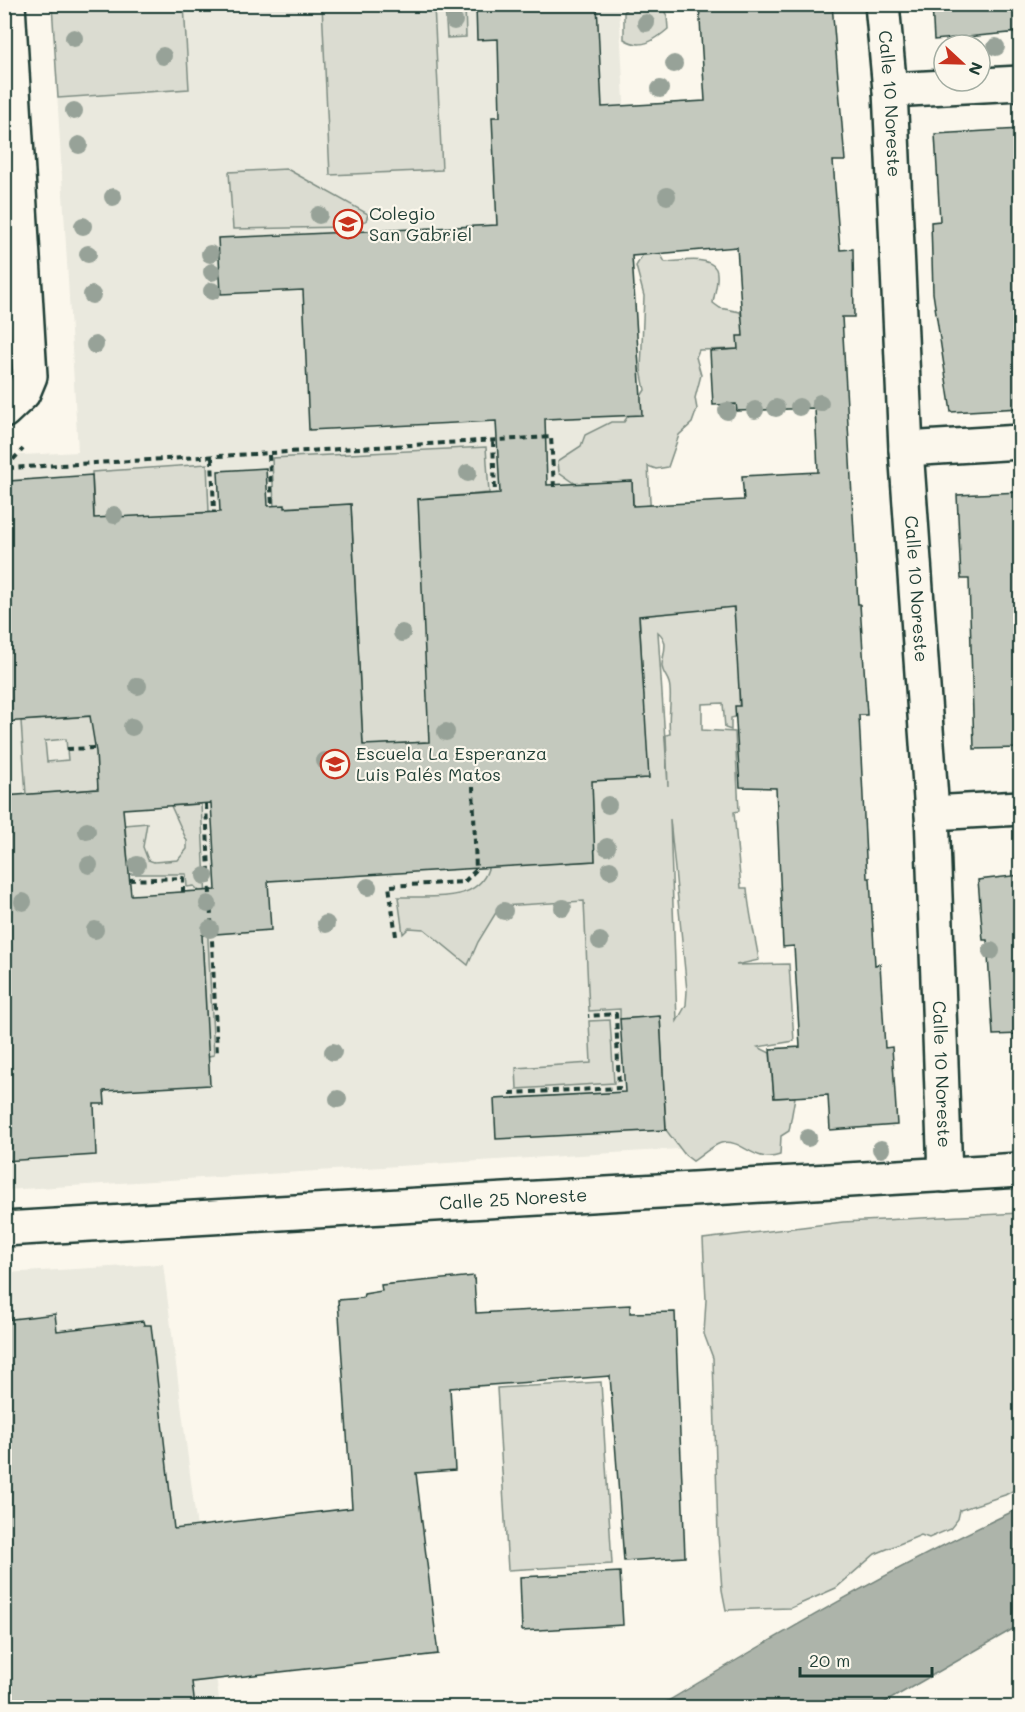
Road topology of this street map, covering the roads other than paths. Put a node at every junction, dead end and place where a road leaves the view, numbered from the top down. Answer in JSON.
{"nodes":[{"id":1,"x":8,"y":4,"type":"edge"},
{"id":2,"x":882,"y":4,"type":"edge"},
{"id":3,"x":1020,"y":83,"type":"edge"},
{"id":4,"x":890,"y":90,"type":"junction"},
{"id":5,"x":4,"y":411,"type":"edge"},
{"id":6,"x":1020,"y":442,"type":"edge"},
{"id":7,"x":906,"y":449,"type":"junction"},
{"id":8,"x":1020,"y":808,"type":"edge"},
{"id":9,"x":932,"y":813,"type":"junction"},
{"id":10,"x":1020,"y":1170,"type":"edge"},
{"id":11,"x":945,"y":1174,"type":"junction"},
{"id":12,"x":4,"y":1229,"type":"edge"}],
"edges":[{"from":1,"to":5,"type":"street"},
{"from":2,"to":4,"type":"street","name":"Calle 10 Noreste"},
{"from":3,"to":4,"type":"street"},
{"from":4,"to":7,"type":"street","name":"Calle 10 Noreste"},
{"from":6,"to":7,"type":"street"},
{"from":7,"to":9,"type":"street","name":"Calle 10 Noreste"},
{"from":8,"to":9,"type":"street"},
{"from":9,"to":11,"type":"street","name":"Calle 10 Noreste"},
{"from":10,"to":11,"type":"street","name":"Calle 25 Noreste"},
{"from":11,"to":12,"type":"street","name":"Calle 25 Noreste"}]}
